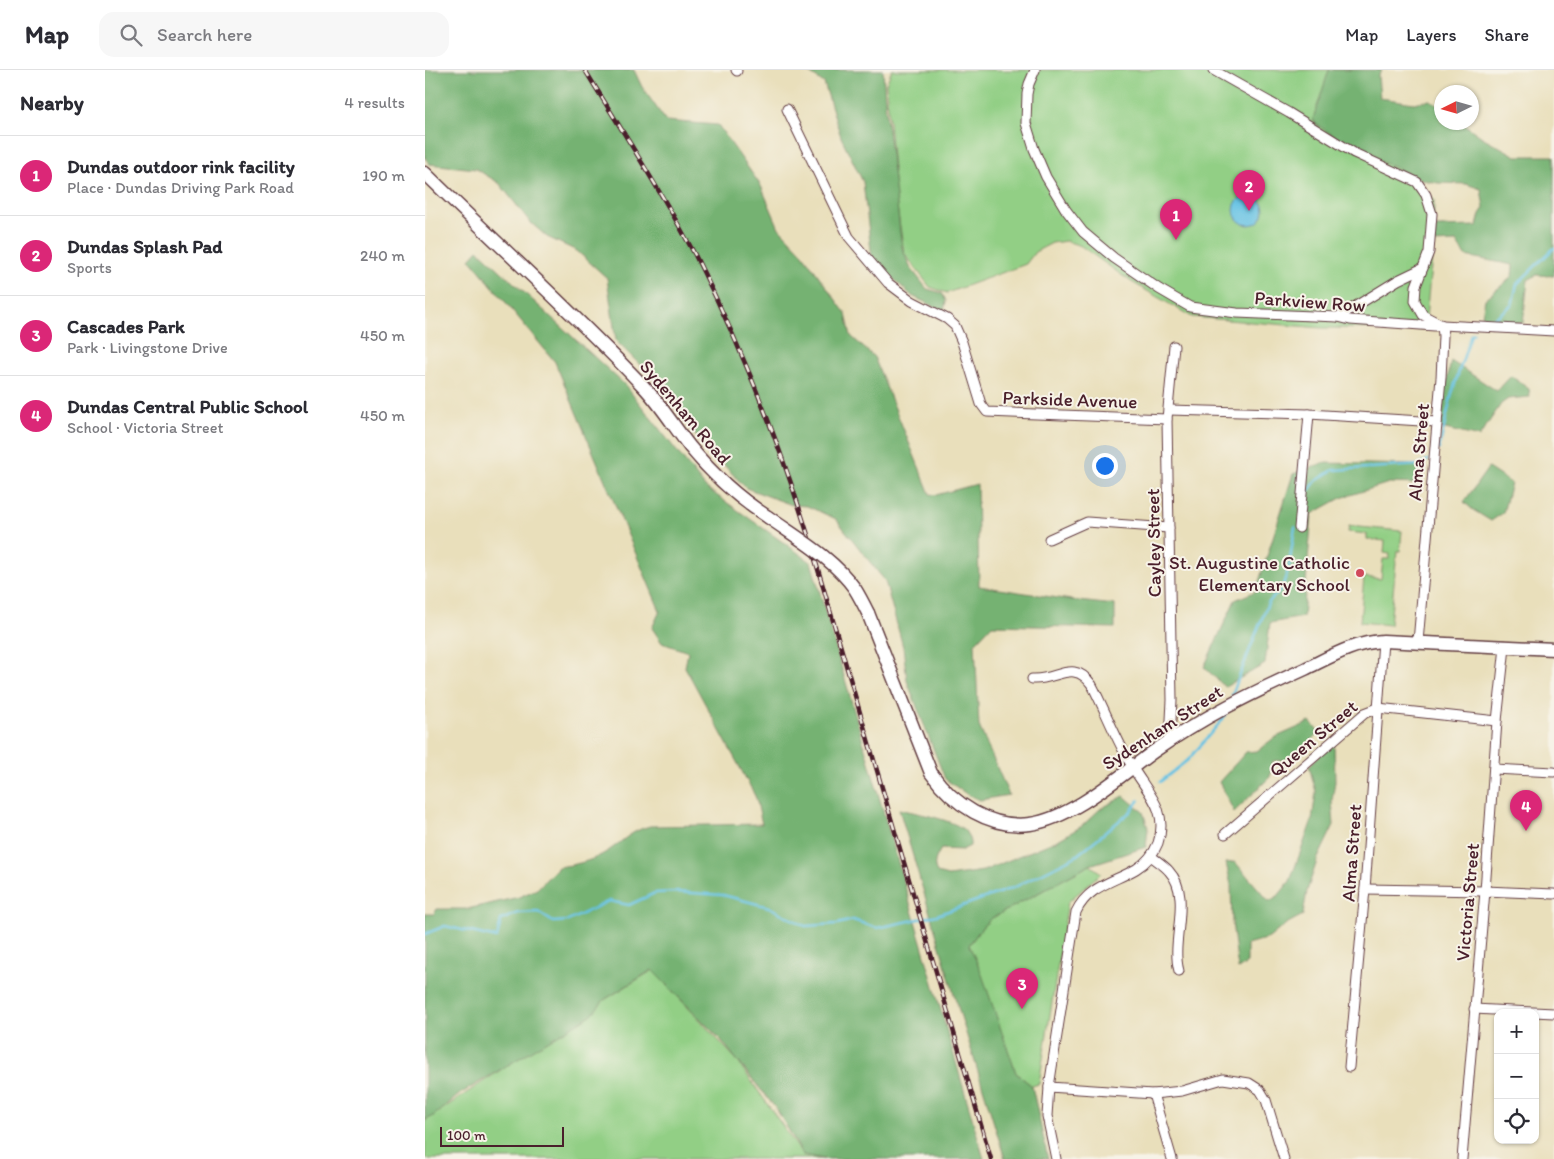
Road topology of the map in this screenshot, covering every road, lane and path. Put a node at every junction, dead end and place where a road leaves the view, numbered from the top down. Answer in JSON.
{"nodes":[{"id":1,"x":1035,"y":70,"type":"edge"},
{"id":2,"x":1213,"y":70,"type":"edge"},
{"id":3,"x":787,"y":109,"type":"dead end"},
{"id":4,"x":425,"y":173,"type":"edge"},
{"id":5,"x":1423,"y":268,"type":"junction"},
{"id":6,"x":1338,"y":317,"type":"junction"},
{"id":7,"x":1442,"y":325,"type":"junction"},
{"id":8,"x":1554,"y":331,"type":"edge"},
{"id":9,"x":1174,"y":346,"type":"dead end"},
{"id":10,"x":1168,"y":414,"type":"junction"},
{"id":11,"x":1309,"y":414,"type":"junction"},
{"id":12,"x":1437,"y":422,"type":"junction"},
{"id":13,"x":1169,"y":528,"type":"junction"},
{"id":14,"x":1299,"y":528,"type":"dead end"},
{"id":15,"x":1049,"y":538,"type":"dead end"},
{"id":16,"x":1383,"y":641,"type":"junction"},
{"id":17,"x":1418,"y":642,"type":"junction"},
{"id":18,"x":1505,"y":647,"type":"junction"},
{"id":19,"x":1554,"y":649,"type":"edge"},
{"id":20,"x":1032,"y":679,"type":"dead end"},
{"id":21,"x":896,"y":684,"type":"joint"},
{"id":22,"x":1378,"y":708,"type":"junction"},
{"id":23,"x":1497,"y":721,"type":"junction"},
{"id":24,"x":1170,"y":740,"type":"junction"},
{"id":25,"x":1133,"y":768,"type":"junction"},
{"id":26,"x":1494,"y":769,"type":"junction"},
{"id":27,"x":1554,"y":772,"type":"edge"},
{"id":28,"x":1225,"y":834,"type":"dead end"},
{"id":29,"x":1151,"y":856,"type":"junction"},
{"id":30,"x":1365,"y":889,"type":"junction"},
{"id":31,"x":1485,"y":891,"type":"junction"},
{"id":32,"x":1554,"y":894,"type":"edge"},
{"id":33,"x":1179,"y":971,"type":"dead end"},
{"id":34,"x":1475,"y":1009,"type":"junction"},
{"id":35,"x":1554,"y":1013,"type":"edge"},
{"id":36,"x":1349,"y":1066,"type":"dead end"},
{"id":37,"x":1049,"y":1087,"type":"junction"},
{"id":38,"x":1153,"y":1094,"type":"junction"},
{"id":39,"x":1056,"y":1159,"type":"edge"},
{"id":40,"x":1172,"y":1159,"type":"edge"},
{"id":41,"x":1283,"y":1159,"type":"edge"},
{"id":42,"x":1462,"y":1159,"type":"edge"}],
"edges":[{"from":1,"to":6,"type":"street","name":"Parkview Row"},
{"from":2,"to":5,"type":"street"},
{"from":3,"to":10,"type":"street","name":"Parkside Avenue"},
{"from":4,"to":21,"type":"main road","name":"Sydenham Road","bridge":true},
{"from":5,"to":6,"type":"street"},
{"from":5,"to":7,"type":"street"},
{"from":6,"to":7,"type":"street","name":"Parkview Row"},
{"from":7,"to":8,"type":"street","name":"Parkview Row"},
{"from":7,"to":12,"type":"street","name":"Alma Street"},
{"from":9,"to":10,"type":"street","name":"Cayley Street"},
{"from":10,"to":11,"type":"street","name":"Parkside Avenue"},
{"from":10,"to":13,"type":"street","name":"Cayley Street"},
{"from":11,"to":12,"type":"street","name":"Parkside Avenue"},
{"from":11,"to":14,"type":"street"},
{"from":12,"to":17,"type":"street","name":"Alma Street"},
{"from":13,"to":15,"type":"street"},
{"from":13,"to":24,"type":"street","name":"Cayley Street"},
{"from":16,"to":17,"type":"main road","name":"Sydenham Street"},
{"from":16,"to":22,"type":"street","name":"Alma Street"},
{"from":16,"to":24,"type":"main road","name":"Sydenham Street"},
{"from":17,"to":18,"type":"main road","name":"Sydenham Street"},
{"from":18,"to":19,"type":"main road","name":"Sydenham Street"},
{"from":18,"to":23,"type":"street","name":"Victoria Street"},
{"from":20,"to":25,"type":"street"},
{"from":21,"to":25,"type":"main road","name":"Sydenham Street"},
{"from":22,"to":23,"type":"street","name":"Queen Street"},
{"from":22,"to":28,"type":"street","name":"Queen Street"},
{"from":22,"to":30,"type":"street","name":"Alma Street"},
{"from":23,"to":26,"type":"street","name":"Victoria Street"},
{"from":24,"to":25,"type":"main road","name":"Sydenham Street"},
{"from":25,"to":29,"type":"street"},
{"from":26,"to":27,"type":"street"},
{"from":26,"to":31,"type":"street","name":"Victoria Street"},
{"from":29,"to":33,"type":"street"},
{"from":29,"to":37,"type":"street"},
{"from":30,"to":31,"type":"street"},
{"from":30,"to":36,"type":"street","name":"Alma Street"},
{"from":31,"to":32,"type":"street"},
{"from":31,"to":34,"type":"street","name":"Victoria Street"},
{"from":34,"to":35,"type":"street"},
{"from":34,"to":42,"type":"street","name":"Victoria Street"},
{"from":37,"to":38,"type":"street"},
{"from":37,"to":39,"type":"street"},
{"from":38,"to":40,"type":"street"},
{"from":38,"to":41,"type":"street"}]}
